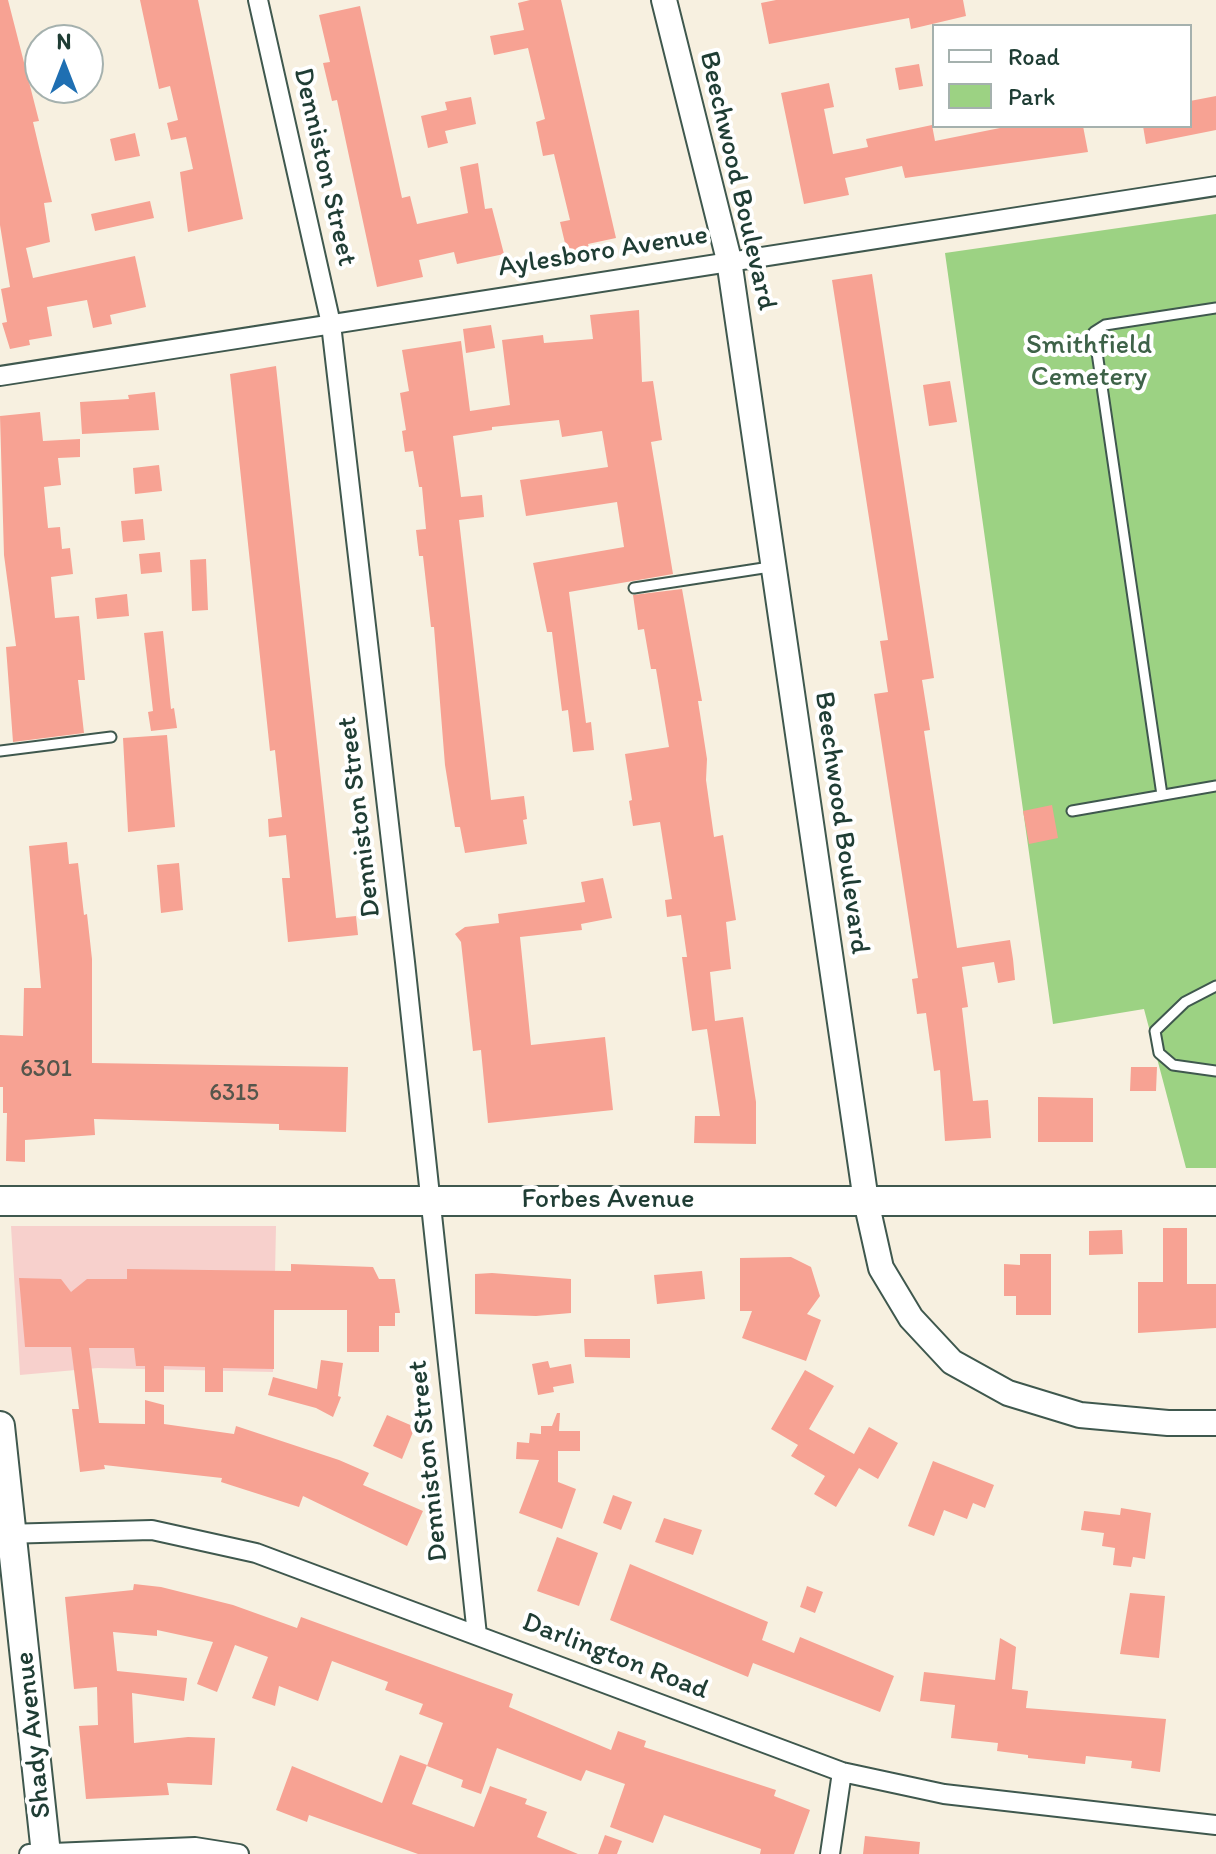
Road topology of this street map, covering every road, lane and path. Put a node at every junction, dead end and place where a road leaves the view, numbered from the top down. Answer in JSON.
{"nodes":[{"id":1,"x":258,"y":0,"type":"edge"},
{"id":2,"x":664,"y":0,"type":"edge"},
{"id":3,"x":1216,"y":186,"type":"edge"},
{"id":4,"x":729,"y":260,"type":"junction"},
{"id":5,"x":1216,"y":308,"type":"edge"},
{"id":6,"x":331,"y":324,"type":"junction"},
{"id":7,"x":0,"y":376,"type":"edge"},
{"id":8,"x":774,"y":567,"type":"junction"},
{"id":9,"x":634,"y":588,"type":"dead end"},
{"id":10,"x":111,"y":737,"type":"dead end"},
{"id":11,"x":0,"y":751,"type":"edge"},
{"id":12,"x":1216,"y":786,"type":"edge"},
{"id":13,"x":1162,"y":795,"type":"junction"},
{"id":14,"x":1072,"y":811,"type":"dead end"},
{"id":15,"x":1216,"y":986,"type":"edge"},
{"id":16,"x":1216,"y":1071,"type":"edge"},
{"id":17,"x":429,"y":1200,"type":"junction"},
{"id":18,"x":0,"y":1201,"type":"edge"},
{"id":19,"x":866,"y":1201,"type":"junction"},
{"id":20,"x":1216,"y":1201,"type":"edge"},
{"id":21,"x":1216,"y":1423,"type":"edge"},
{"id":22,"x":0,"y":1426,"type":"edge"},
{"id":23,"x":7,"y":1534,"type":"edge"},
{"id":24,"x":477,"y":1635,"type":"junction"},
{"id":25,"x":842,"y":1772,"type":"junction"},
{"id":26,"x":1216,"y":1825,"type":"edge"},
{"id":27,"x":41,"y":1854,"type":"edge"},
{"id":28,"x":239,"y":1854,"type":"edge"},
{"id":29,"x":830,"y":1854,"type":"edge"}],
"edges":[{"from":1,"to":6,"type":"street","name":"Denniston Street"},
{"from":2,"to":4,"type":"main road","name":"Beechwood Boulevard"},
{"from":3,"to":4,"type":"street","name":"Aylesboro Avenue"},
{"from":4,"to":6,"type":"street","name":"Aylesboro Avenue"},
{"from":4,"to":8,"type":"main road","name":"Beechwood Boulevard"},
{"from":5,"to":13,"type":"lane"},
{"from":6,"to":7,"type":"street","name":"Aylesboro Avenue"},
{"from":6,"to":17,"type":"street","name":"Denniston Street"},
{"from":8,"to":9,"type":"lane"},
{"from":8,"to":19,"type":"main road","name":"Beechwood Boulevard"},
{"from":10,"to":11,"type":"lane"},
{"from":12,"to":13,"type":"lane"},
{"from":13,"to":14,"type":"lane"},
{"from":15,"to":16,"type":"lane"},
{"from":17,"to":18,"type":"main road","name":"Forbes Avenue"},
{"from":17,"to":19,"type":"main road","name":"Forbes Avenue"},
{"from":17,"to":24,"type":"street","name":"Denniston Street"},
{"from":19,"to":20,"type":"main road","name":"Forbes Avenue"},
{"from":19,"to":21,"type":"main road","name":"Beechwood Boulevard"},
{"from":22,"to":23,"type":"main road","name":"Shady Avenue"},
{"from":23,"to":24,"type":"street","name":"Darlington Road"},
{"from":23,"to":27,"type":"main road","name":"Shady Avenue"},
{"from":24,"to":25,"type":"street","name":"Darlington Road"},
{"from":25,"to":26,"type":"street","name":"Darlington Road"},
{"from":25,"to":29,"type":"street"},
{"from":27,"to":28,"type":"street"}]}
